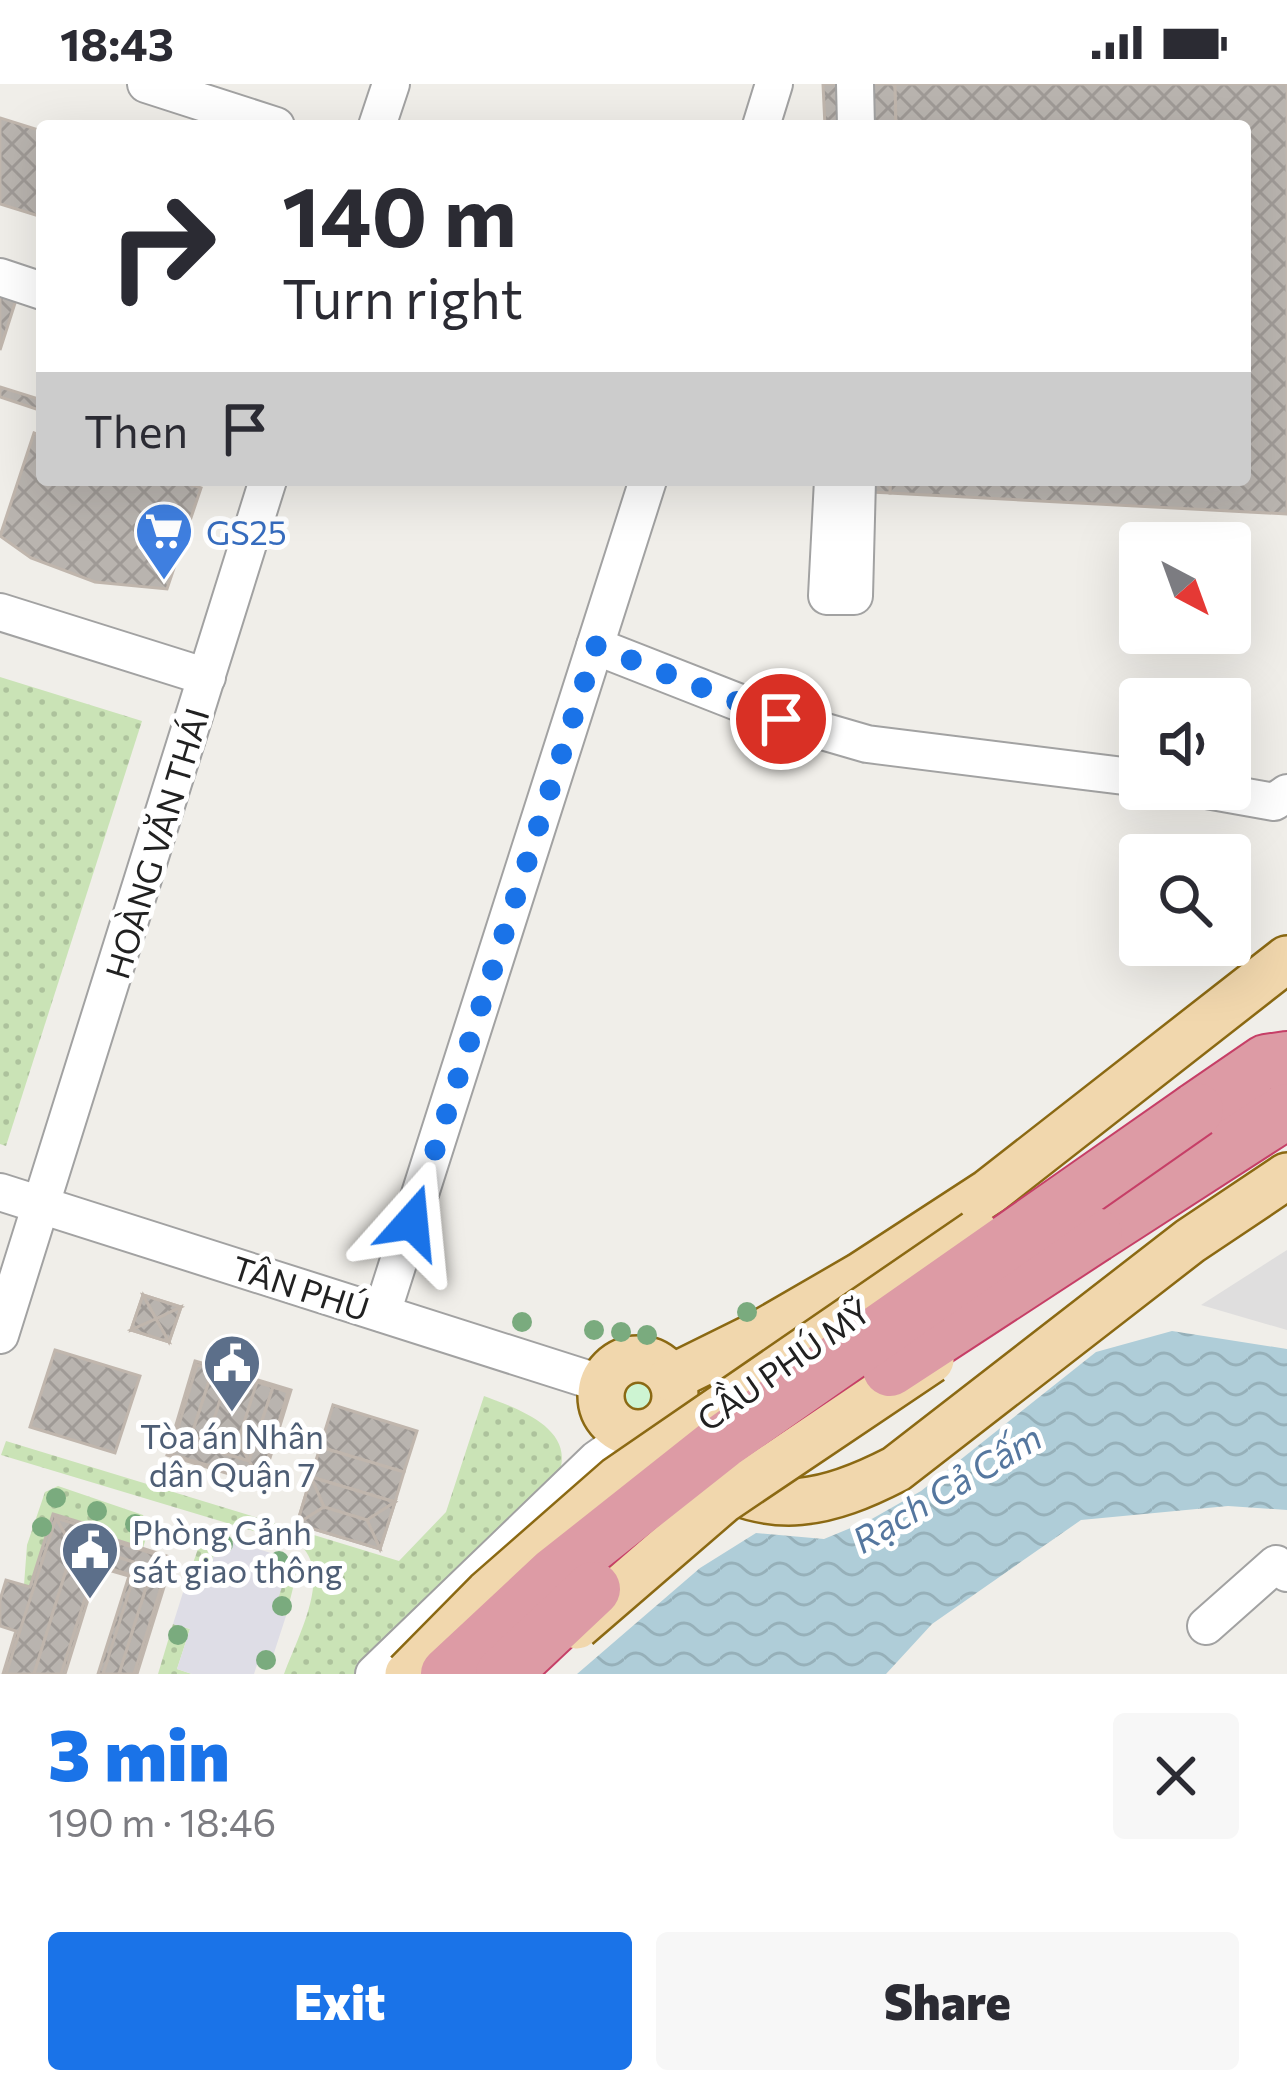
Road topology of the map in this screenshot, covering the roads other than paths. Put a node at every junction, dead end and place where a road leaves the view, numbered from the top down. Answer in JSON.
{"nodes":[{"id":1,"x":146,"y":84,"type":"edge"},
{"id":2,"x":391,"y":84,"type":"edge"},
{"id":3,"x":774,"y":84,"type":"edge"},
{"id":4,"x":833,"y":84,"type":"edge"},
{"id":5,"x":855,"y":84,"type":"edge"},
{"id":6,"x":257,"y":120,"type":"edge"},
{"id":7,"x":379,"y":120,"type":"edge"},
{"id":8,"x":763,"y":120,"type":"edge"},
{"id":9,"x":834,"y":120,"type":"edge"},
{"id":10,"x":856,"y":120,"type":"edge"},
{"id":11,"x":0,"y":277,"type":"edge"},
{"id":12,"x":36,"y":289,"type":"edge"},
{"id":13,"x":266,"y":486,"type":"edge"},
{"id":14,"x":646,"y":486,"type":"edge"},
{"id":15,"x":833,"y":486,"type":"edge"},
{"id":16,"x":857,"y":486,"type":"edge"},
{"id":17,"x":0,"y":612,"type":"edge"},
{"id":18,"x":596,"y":646,"type":"junction"},
{"id":19,"x":207,"y":677,"type":"junction"},
{"id":20,"x":1119,"y":776,"type":"edge"},
{"id":21,"x":1287,"y":793,"type":"edge"},
{"id":22,"x":1251,"y":798,"type":"edge"},
{"id":23,"x":1287,"y":958,"type":"edge"},
{"id":24,"x":1280,"y":1046,"type":"edge"},
{"id":25,"x":1196,"y":1110,"type":"junction"},
{"id":26,"x":1287,"y":1112,"type":"edge"},
{"id":27,"x":1287,"y":1131,"type":"edge"},
{"id":28,"x":1287,"y":1176,"type":"edge"},
{"id":29,"x":0,"y":1192,"type":"edge"},
{"id":30,"x":44,"y":1206,"type":"junction"},
{"id":31,"x":1100,"y":1240,"type":"junction"},
{"id":32,"x":382,"y":1313,"type":"junction"},
{"id":33,"x":0,"y":1335,"type":"edge"},
{"id":34,"x":670,"y":1378,"type":"junction"},
{"id":35,"x":603,"y":1384,"type":"junction"},
{"id":36,"x":644,"y":1431,"type":"junction"},
{"id":37,"x":1287,"y":1573,"type":"edge"},
{"id":38,"x":1207,"y":1626,"type":"dead end"},
{"id":39,"x":374,"y":1674,"type":"edge"},
{"id":40,"x":408,"y":1674,"type":"edge"},
{"id":41,"x":448,"y":1674,"type":"edge"},
{"id":42,"x":503,"y":1674,"type":"edge"},
{"id":43,"x":527,"y":1674,"type":"edge"}],
"edges":[{"from":1,"to":6,"type":"street"},
{"from":2,"to":7,"type":"street"},
{"from":3,"to":8,"type":"street"},
{"from":4,"to":9,"type":"street"},
{"from":5,"to":10,"type":"street"},
{"from":11,"to":12,"type":"street"},
{"from":13,"to":19,"type":"street","name":"HOÀNG VĂN THÁI"},
{"from":14,"to":18,"type":"street"},
{"from":15,"to":16,"type":"street"},
{"from":17,"to":19,"type":"street"},
{"from":18,"to":20,"type":"street"},
{"from":18,"to":32,"type":"street"},
{"from":19,"to":30,"type":"street","name":"HOÀNG VĂN THÁI"},
{"from":21,"to":22,"type":"street"},
{"from":23,"to":34,"type":"main road"},
{"from":24,"to":25,"type":"highway","name":"CẦU PHÚ MỸ"},
{"from":25,"to":40,"type":"main road","name":"CẦU PHÚ MỸ","bridge":true},
{"from":25,"to":41,"type":"highway","name":"CẦU PHÚ MỸ","bridge":true},
{"from":26,"to":31,"type":"highway","name":"CẦU PHÚ MỸ"},
{"from":27,"to":31,"type":"main road","name":"CẦU PHÚ MỸ"},
{"from":28,"to":36,"type":"main road"},
{"from":29,"to":30,"type":"street","name":"TÂN PHÚ"},
{"from":30,"to":32,"type":"street","name":"TÂN PHÚ"},
{"from":30,"to":33,"type":"street","name":"HOÀNG VĂN THÁI"},
{"from":31,"to":42,"type":"highway","name":"CẦU PHÚ MỸ","bridge":true},
{"from":31,"to":43,"type":"main road","name":"CẦU PHÚ MỸ","bridge":true},
{"from":32,"to":35,"type":"street","name":"TÂN PHÚ"},
{"from":34,"to":35,"type":"main road"},
{"from":34,"to":36,"type":"main road"},
{"from":35,"to":36,"type":"main road"},
{"from":36,"to":39,"type":"street"},
{"from":37,"to":38,"type":"street"}]}
